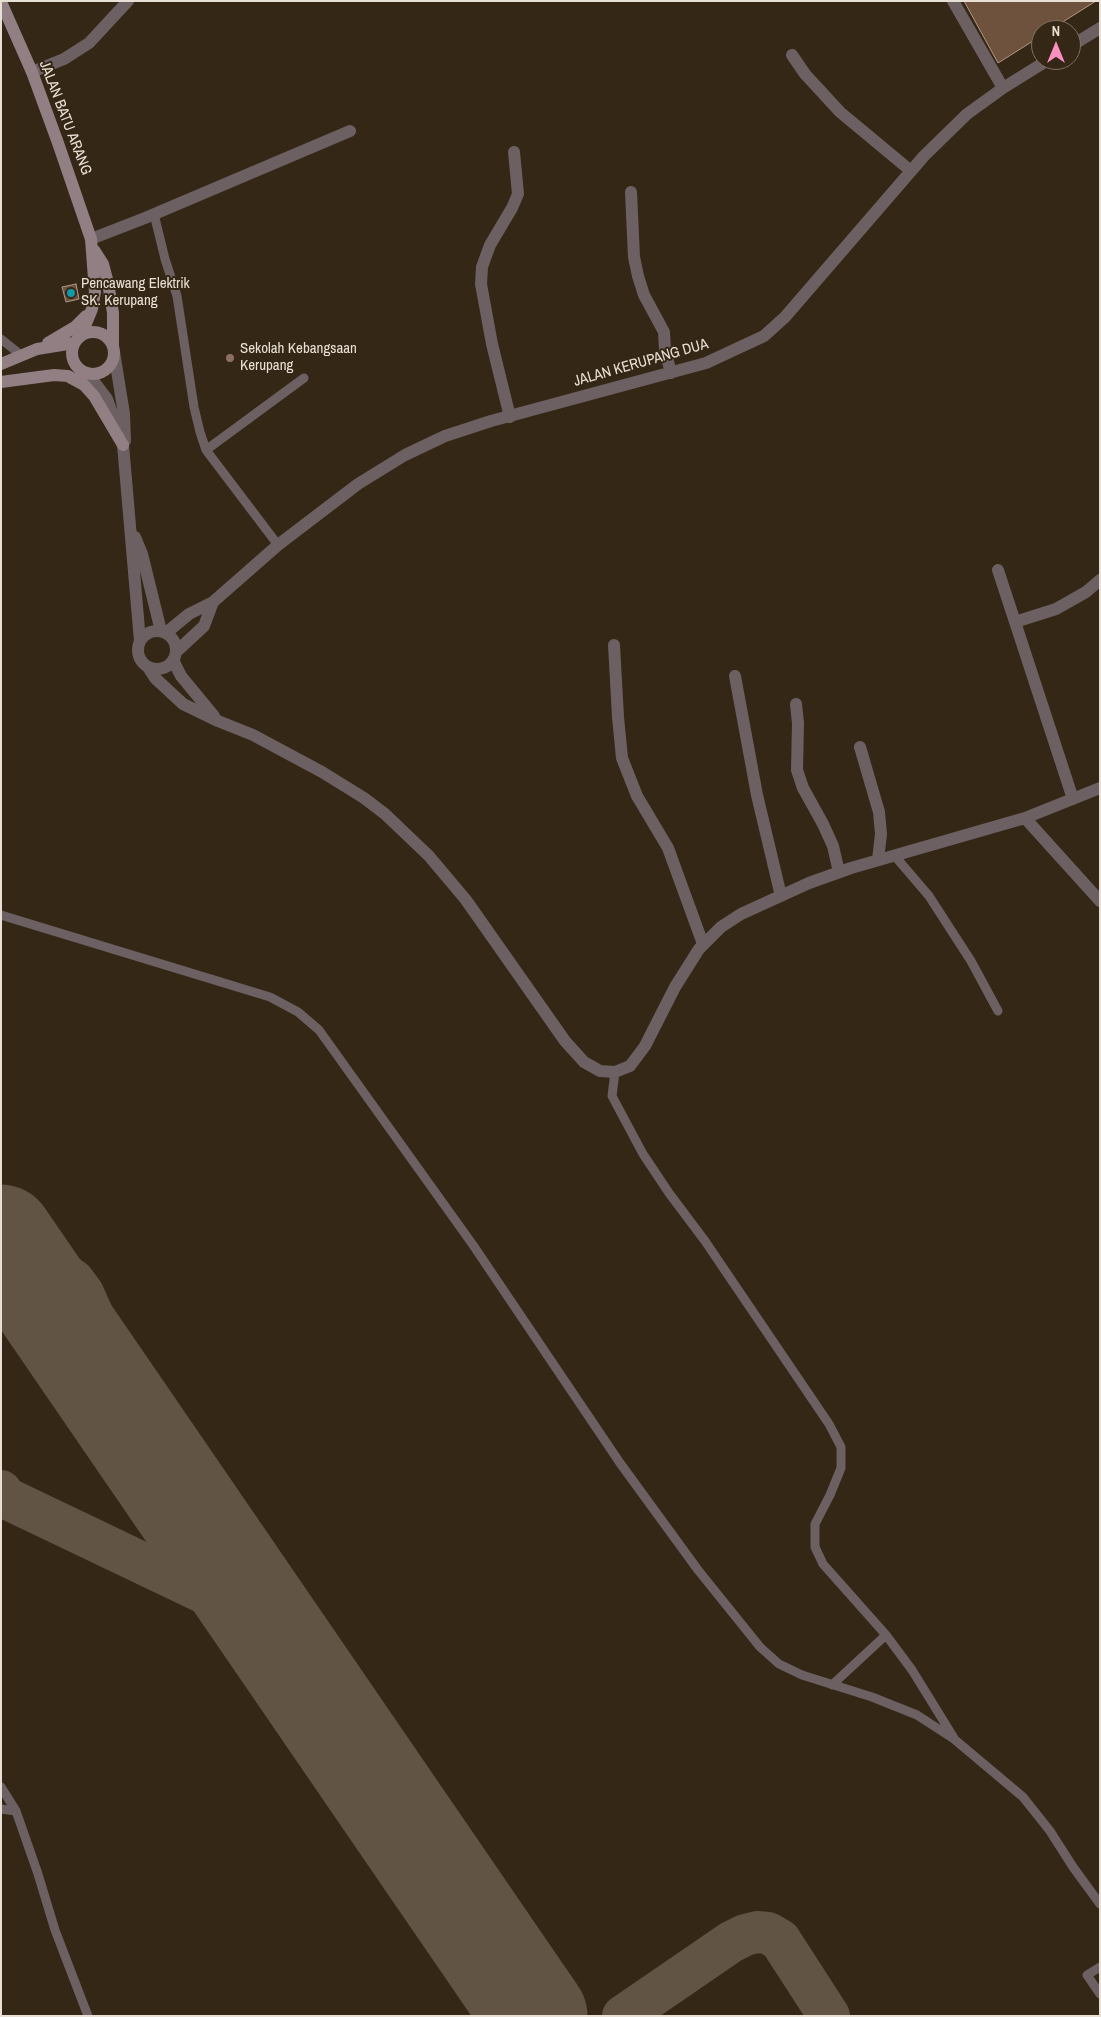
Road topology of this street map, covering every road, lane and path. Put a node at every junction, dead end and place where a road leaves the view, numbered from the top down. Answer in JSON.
{"nodes":[{"id":1,"x":128,"y":1,"type":"edge"},
{"id":2,"x":953,"y":1,"type":"edge"},
{"id":3,"x":1,"y":2,"type":"edge"},
{"id":4,"x":1100,"y":28,"type":"edge"},
{"id":5,"x":1081,"y":40,"type":"edge"},
{"id":6,"x":792,"y":55,"type":"dead end"},
{"id":7,"x":1032,"y":70,"type":"edge"},
{"id":8,"x":32,"y":72,"type":"junction"},
{"id":9,"x":1002,"y":88,"type":"junction"},
{"id":10,"x":350,"y":131,"type":"dead end"},
{"id":11,"x":514,"y":152,"type":"dead end"},
{"id":12,"x":910,"y":171,"type":"junction"},
{"id":13,"x":631,"y":192,"type":"dead end"},
{"id":14,"x":154,"y":214,"type":"junction"},
{"id":15,"x":92,"y":243,"type":"junction"},
{"id":16,"x":92,"y":309,"type":"junction"},
{"id":17,"x":1,"y":339,"type":"edge"},
{"id":18,"x":78,"y":339,"type":"junction"},
{"id":19,"x":37,"y":349,"type":"junction"},
{"id":20,"x":113,"y":349,"type":"junction"},
{"id":21,"x":21,"y":355,"type":"junction"},
{"id":22,"x":1,"y":364,"type":"edge"},
{"id":23,"x":76,"y":366,"type":"junction"},
{"id":24,"x":671,"y":373,"type":"junction"},
{"id":25,"x":1,"y":374,"type":"edge"},
{"id":26,"x":88,"y":374,"type":"junction"},
{"id":27,"x":304,"y":378,"type":"dead end"},
{"id":28,"x":1,"y":382,"type":"edge"},
{"id":29,"x":510,"y":417,"type":"junction"},
{"id":30,"x":123,"y":445,"type":"junction"},
{"id":31,"x":206,"y":450,"type":"junction"},
{"id":32,"x":124,"y":458,"type":"junction"},
{"id":33,"x":131,"y":528,"type":"junction"},
{"id":34,"x":278,"y":544,"type":"junction"},
{"id":35,"x":998,"y":570,"type":"dead end"},
{"id":36,"x":1100,"y":580,"type":"edge"},
{"id":37,"x":214,"y":602,"type":"junction"},
{"id":38,"x":1015,"y":622,"type":"junction"},
{"id":39,"x":163,"y":632,"type":"junction"},
{"id":40,"x":140,"y":642,"type":"junction"},
{"id":41,"x":614,"y":645,"type":"dead end"},
{"id":42,"x":175,"y":655,"type":"junction"},
{"id":43,"x":148,"y":667,"type":"junction"},
{"id":44,"x":735,"y":676,"type":"dead end"},
{"id":45,"x":796,"y":704,"type":"dead end"},
{"id":46,"x":218,"y":721,"type":"junction"},
{"id":47,"x":860,"y":746,"type":"dead end"},
{"id":48,"x":1100,"y":788,"type":"edge"},
{"id":49,"x":1074,"y":799,"type":"junction"},
{"id":50,"x":1025,"y":818,"type":"junction"},
{"id":51,"x":894,"y":855,"type":"junction"},
{"id":52,"x":878,"y":860,"type":"junction"},
{"id":53,"x":839,"y":872,"type":"junction"},
{"id":54,"x":781,"y":896,"type":"junction"},
{"id":55,"x":1100,"y":901,"type":"edge"},
{"id":56,"x":1,"y":915,"type":"edge"},
{"id":57,"x":703,"y":944,"type":"junction"},
{"id":58,"x":998,"y":1011,"type":"dead end"},
{"id":59,"x":615,"y":1072,"type":"junction"},
{"id":60,"x":886,"y":1635,"type":"junction"},
{"id":61,"x":832,"y":1685,"type":"junction"},
{"id":62,"x":957,"y":1742,"type":"junction"},
{"id":63,"x":1,"y":1787,"type":"edge"},
{"id":64,"x":1,"y":1809,"type":"edge"},
{"id":65,"x":16,"y":1812,"type":"junction"},
{"id":66,"x":1100,"y":1904,"type":"edge"},
{"id":67,"x":1100,"y":1967,"type":"edge"},
{"id":68,"x":1100,"y":1994,"type":"edge"},
{"id":69,"x":88,"y":2016,"type":"edge"}],
"edges":[{"from":1,"to":8,"type":"street"},
{"from":2,"to":9,"type":"street"},
{"from":3,"to":8,"type":"main road","name":"JALAN BATU ARANG"},
{"from":4,"to":5,"type":"street"},
{"from":6,"to":12,"type":"street"},
{"from":7,"to":9,"type":"street","name":"JALAN KERUPANG DUA"},
{"from":8,"to":15,"type":"main road","name":"JALAN BATU ARANG"},
{"from":9,"to":12,"type":"street","name":"JALAN KERUPANG DUA"},
{"from":10,"to":14,"type":"street"},
{"from":11,"to":29,"type":"street"},
{"from":12,"to":24,"type":"street","name":"JALAN KERUPANG DUA"},
{"from":13,"to":24,"type":"street"},
{"from":14,"to":15,"type":"street"},
{"from":14,"to":31,"type":"lane"},
{"from":15,"to":16,"type":"main road"},
{"from":15,"to":20,"type":"main road"},
{"from":16,"to":18,"type":"main road"},
{"from":16,"to":19,"type":"main road"},
{"from":17,"to":21,"type":"lane"},
{"from":18,"to":19,"type":"main road"},
{"from":18,"to":20,"type":"main road"},
{"from":18,"to":23,"type":"main road"},
{"from":19,"to":21,"type":"main road"},
{"from":20,"to":26,"type":"main road"},
{"from":20,"to":32,"type":"street"},
{"from":21,"to":22,"type":"main road"},
{"from":23,"to":25,"type":"main road"},
{"from":23,"to":26,"type":"main road"},
{"from":24,"to":29,"type":"street","name":"JALAN KERUPANG DUA"},
{"from":26,"to":30,"type":"street"},
{"from":27,"to":31,"type":"lane"},
{"from":28,"to":30,"type":"main road"},
{"from":29,"to":34,"type":"street","name":"JALAN KERUPANG DUA"},
{"from":30,"to":32,"type":"street"},
{"from":31,"to":34,"type":"lane"},
{"from":32,"to":33,"type":"street"},
{"from":33,"to":39,"type":"street"},
{"from":33,"to":40,"type":"street"},
{"from":34,"to":37,"type":"street","name":"JALAN KERUPANG DUA"},
{"from":35,"to":38,"type":"street"},
{"from":36,"to":38,"type":"street"},
{"from":37,"to":39,"type":"street","name":"JALAN KERUPANG DUA"},
{"from":37,"to":42,"type":"street","name":"JALAN KERUPANG DUA"},
{"from":38,"to":49,"type":"street"},
{"from":39,"to":40,"type":"street"},
{"from":39,"to":42,"type":"street"},
{"from":40,"to":43,"type":"street"},
{"from":41,"to":57,"type":"street"},
{"from":42,"to":43,"type":"street"},
{"from":42,"to":46,"type":"street"},
{"from":43,"to":46,"type":"street"},
{"from":44,"to":54,"type":"street"},
{"from":45,"to":53,"type":"street"},
{"from":46,"to":59,"type":"street"},
{"from":47,"to":52,"type":"street"},
{"from":48,"to":49,"type":"street"},
{"from":49,"to":50,"type":"street"},
{"from":50,"to":51,"type":"street"},
{"from":50,"to":55,"type":"street"},
{"from":51,"to":52,"type":"street"},
{"from":51,"to":58,"type":"lane"},
{"from":52,"to":53,"type":"street"},
{"from":53,"to":54,"type":"street"},
{"from":54,"to":57,"type":"street"},
{"from":56,"to":61,"type":"lane"},
{"from":57,"to":59,"type":"street"},
{"from":59,"to":60,"type":"lane"},
{"from":60,"to":61,"type":"lane"},
{"from":60,"to":62,"type":"lane"},
{"from":61,"to":62,"type":"lane"},
{"from":62,"to":66,"type":"lane"},
{"from":63,"to":65,"type":"lane"},
{"from":64,"to":65,"type":"lane"},
{"from":65,"to":69,"type":"lane"},
{"from":67,"to":68,"type":"lane"}]}
